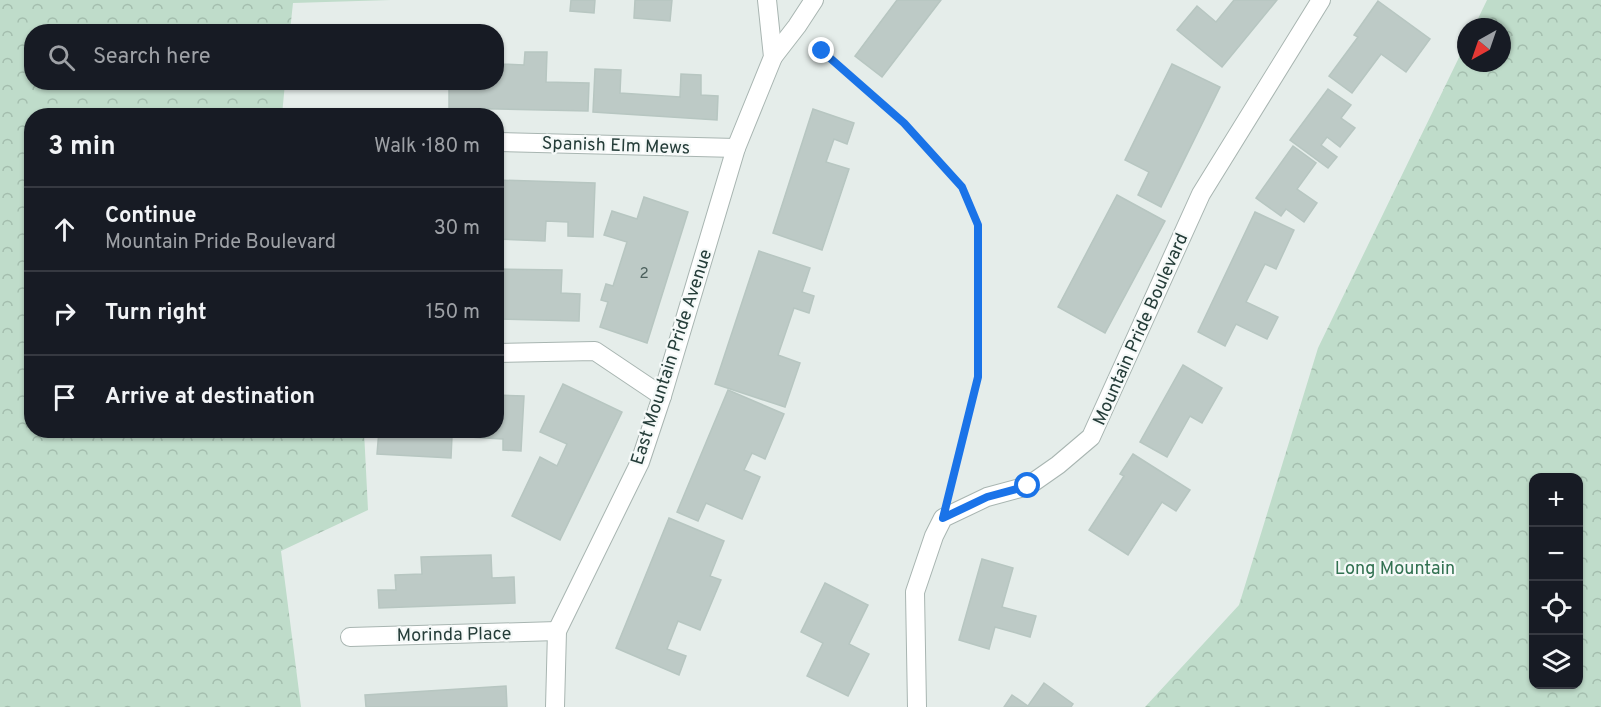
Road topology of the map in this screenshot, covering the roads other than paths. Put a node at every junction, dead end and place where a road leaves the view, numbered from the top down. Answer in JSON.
{"nodes":[{"id":1,"x":767,"y":0,"type":"edge"},
{"id":2,"x":814,"y":0,"type":"edge"},
{"id":3,"x":1321,"y":0,"type":"edge"},
{"id":4,"x":773,"y":57,"type":"junction"},
{"id":5,"x":504,"y":141,"type":"edge"},
{"id":6,"x":736,"y":148,"type":"junction"},
{"id":7,"x":504,"y":352,"type":"edge"},
{"id":8,"x":662,"y":396,"type":"junction"},
{"id":9,"x":557,"y":631,"type":"junction"},
{"id":10,"x":350,"y":637,"type":"dead end"},
{"id":11,"x":555,"y":707,"type":"edge"},
{"id":12,"x":917,"y":707,"type":"edge"}],
"edges":[{"from":1,"to":4,"type":"street","name":"East Mountain Pride Avenue"},
{"from":2,"to":4,"type":"street"},
{"from":3,"to":12,"type":"street","name":"Mountain Pride Boulevard"},
{"from":4,"to":6,"type":"street","name":"East Mountain Pride Avenue"},
{"from":5,"to":6,"type":"street","name":"Spanish Elm Mews"},
{"from":6,"to":8,"type":"street","name":"East Mountain Pride Avenue"},
{"from":7,"to":8,"type":"street"},
{"from":8,"to":9,"type":"street","name":"East Mountain Pride Avenue"},
{"from":9,"to":10,"type":"street","name":"Morinda Place"},
{"from":9,"to":11,"type":"street","name":"East Mountain Pride Avenue"}]}
